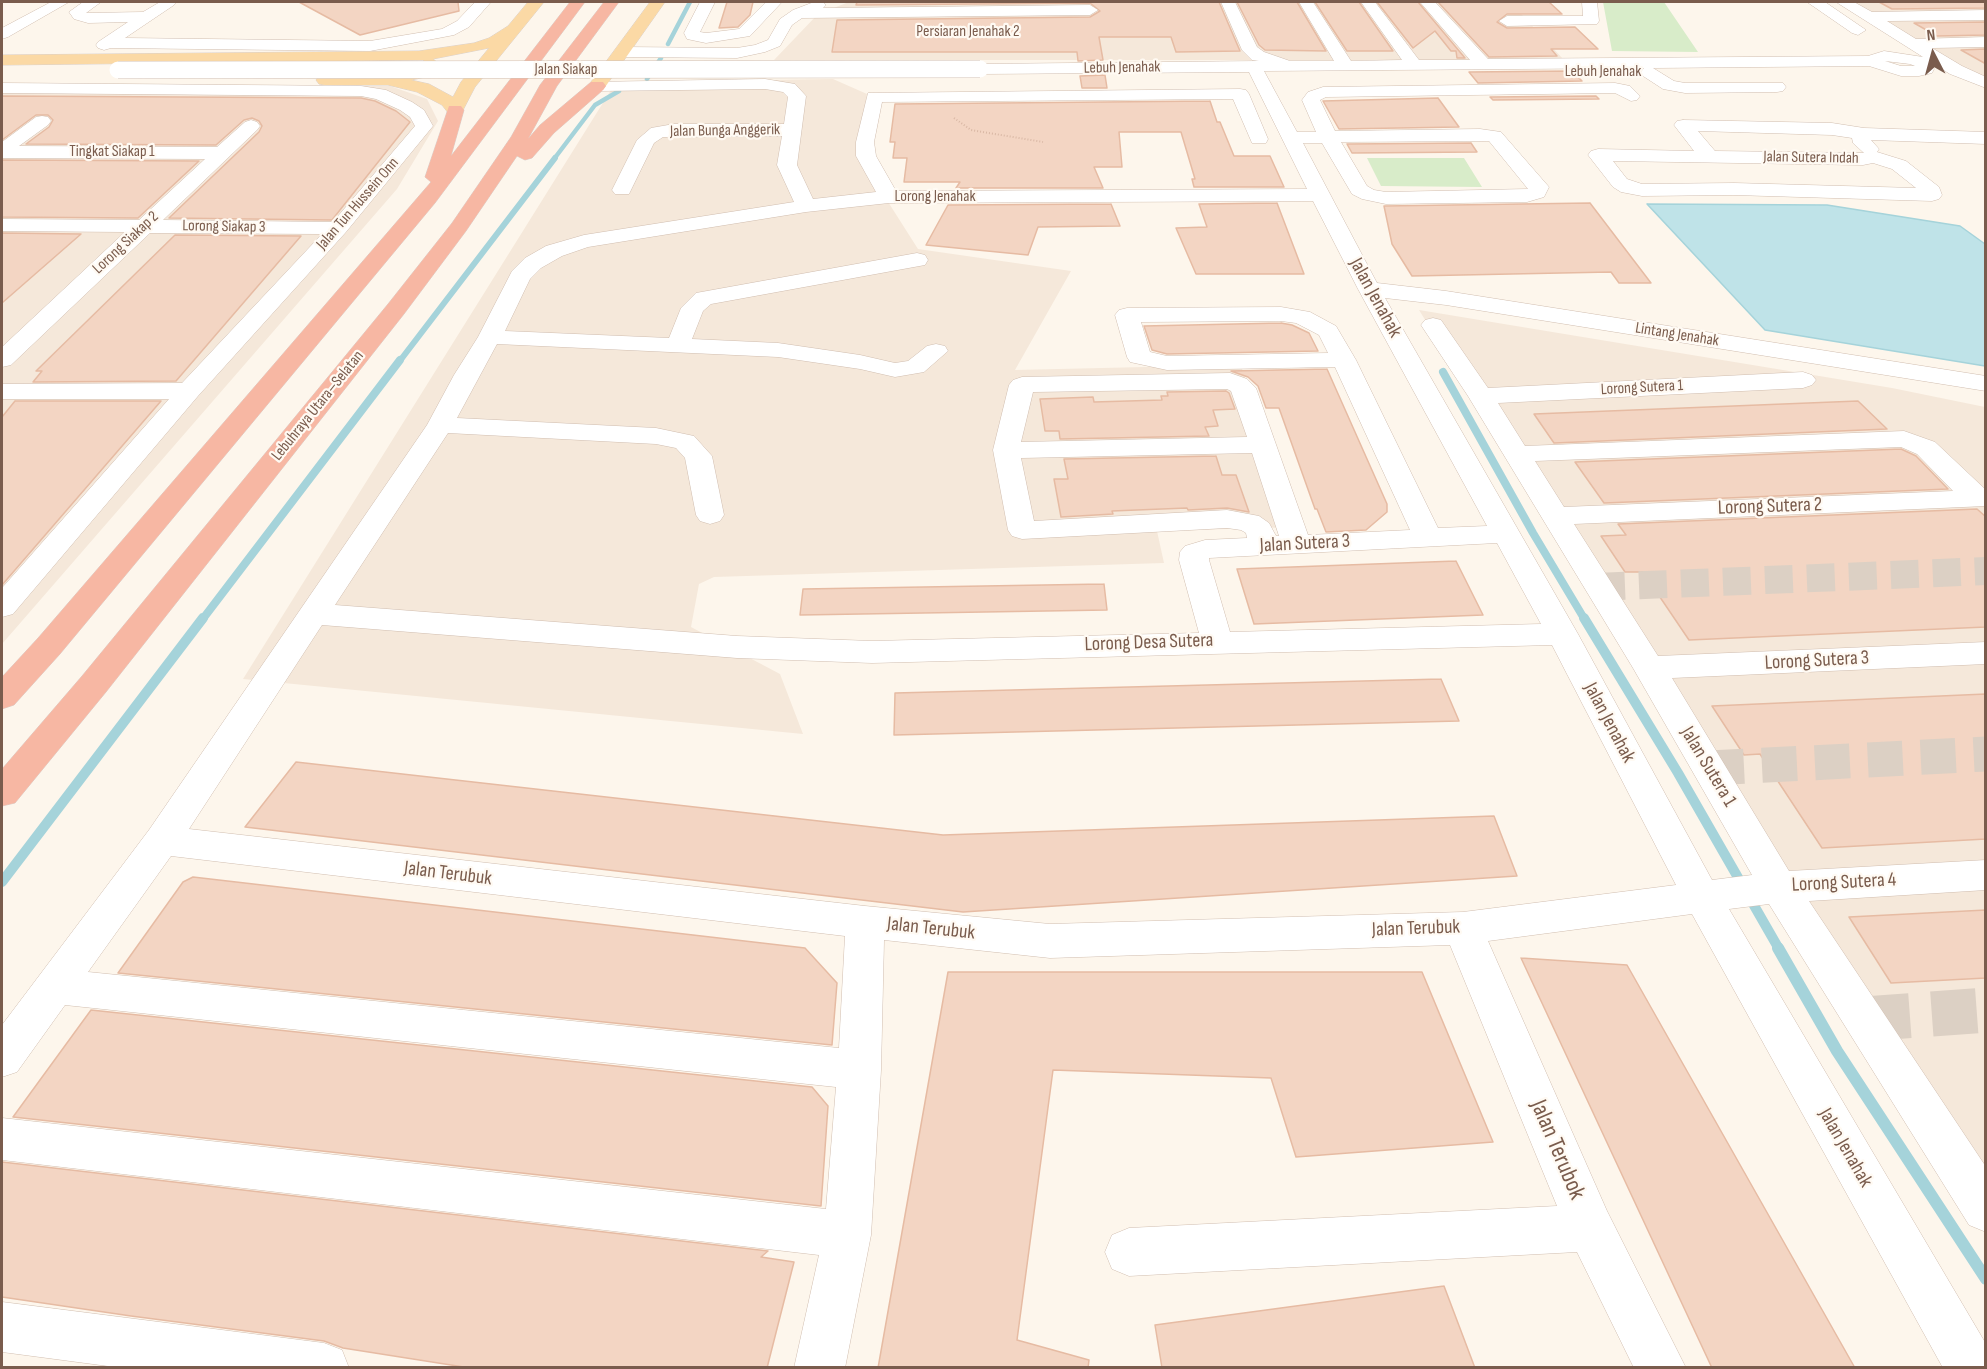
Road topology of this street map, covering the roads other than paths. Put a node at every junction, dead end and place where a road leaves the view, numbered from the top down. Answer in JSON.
{"nodes":[{"id":1,"x":61,"y":2,"type":"edge"},
{"id":2,"x":93,"y":2,"type":"edge"},
{"id":3,"x":169,"y":2,"type":"edge"},
{"id":4,"x":483,"y":2,"type":"edge"},
{"id":5,"x":536,"y":2,"type":"edge"},
{"id":6,"x":577,"y":2,"type":"edge"},
{"id":7,"x":611,"y":2,"type":"edge"},
{"id":8,"x":657,"y":2,"type":"edge"},
{"id":9,"x":707,"y":2,"type":"edge"},
{"id":10,"x":774,"y":2,"type":"edge"},
{"id":11,"x":827,"y":2,"type":"edge"},
{"id":12,"x":1228,"y":2,"type":"edge"},
{"id":13,"x":1306,"y":2,"type":"edge"},
{"id":14,"x":1368,"y":2,"type":"edge"},
{"id":15,"x":1427,"y":2,"type":"edge"},
{"id":16,"x":1589,"y":2,"type":"edge"},
{"id":17,"x":1815,"y":2,"type":"edge"},
{"id":18,"x":1844,"y":2,"type":"edge"},
{"id":19,"x":1494,"y":8,"type":"dead end"},
{"id":20,"x":1090,"y":11,"type":"edge"},
{"id":21,"x":798,"y":13,"type":"junction"},
{"id":22,"x":1986,"y":15,"type":"edge"},
{"id":23,"x":147,"y":17,"type":"junction"},
{"id":24,"x":1869,"y":17,"type":"junction"},
{"id":25,"x":1507,"y":21,"type":"junction"},
{"id":26,"x":516,"y":28,"type":"junction"},
{"id":27,"x":2,"y":34,"type":"edge"},
{"id":28,"x":1522,"y":35,"type":"dead end"},
{"id":29,"x":1986,"y":42,"type":"edge"},
{"id":30,"x":108,"y":43,"type":"junction"},
{"id":31,"x":1250,"y":50,"type":"junction"},
{"id":32,"x":1536,"y":50,"type":"dead end"},
{"id":33,"x":1877,"y":51,"type":"junction"},
{"id":34,"x":622,"y":52,"type":"junction"},
{"id":35,"x":418,"y":56,"type":"junction"},
{"id":36,"x":82,"y":58,"type":"junction"},
{"id":37,"x":1908,"y":58,"type":"junction"},
{"id":38,"x":2,"y":60,"type":"edge"},
{"id":39,"x":1551,"y":63,"type":"junction"},
{"id":40,"x":1483,"y":64,"type":"junction"},
{"id":41,"x":1345,"y":65,"type":"junction"},
{"id":42,"x":1414,"y":65,"type":"junction"},
{"id":43,"x":1289,"y":66,"type":"junction"},
{"id":44,"x":1220,"y":67,"type":"junction"},
{"id":45,"x":1074,"y":69,"type":"junction"},
{"id":46,"x":1986,"y":69,"type":"edge"},
{"id":47,"x":1956,"y":70,"type":"junction"},
{"id":48,"x":2,"y":71,"type":"edge"},
{"id":49,"x":1649,"y":72,"type":"junction"},
{"id":50,"x":1683,"y":72,"type":"junction"},
{"id":51,"x":1257,"y":74,"type":"junction"},
{"id":52,"x":2,"y":78,"type":"edge"},
{"id":53,"x":390,"y":80,"type":"junction"},
{"id":54,"x":1986,"y":83,"type":"edge"},
{"id":55,"x":1935,"y":84,"type":"dead end"},
{"id":56,"x":1669,"y":85,"type":"junction"},
{"id":57,"x":597,"y":86,"type":"junction"},
{"id":58,"x":1777,"y":87,"type":"dead end"},
{"id":59,"x":2,"y":88,"type":"edge"},
{"id":60,"x":1986,"y":92,"type":"edge"},
{"id":61,"x":1630,"y":96,"type":"dead end"},
{"id":62,"x":455,"y":110,"type":"junction"},
{"id":63,"x":42,"y":121,"type":"dead end"},
{"id":64,"x":250,"y":126,"type":"dead end"},
{"id":65,"x":793,"y":130,"type":"junction"},
{"id":66,"x":1864,"y":134,"type":"junction"},
{"id":67,"x":1328,"y":137,"type":"junction"},
{"id":68,"x":1291,"y":138,"type":"junction"},
{"id":69,"x":1986,"y":138,"type":"edge"},
{"id":70,"x":1259,"y":139,"type":"dead end"},
{"id":71,"x":2,"y":151,"type":"edge"},
{"id":72,"x":222,"y":153,"type":"junction"},
{"id":73,"x":1708,"y":155,"type":"junction"},
{"id":74,"x":1874,"y":157,"type":"junction"},
{"id":75,"x":622,"y":190,"type":"dead end"},
{"id":76,"x":1320,"y":195,"type":"junction"},
{"id":77,"x":889,"y":197,"type":"junction"},
{"id":78,"x":428,"y":199,"type":"junction"},
{"id":79,"x":806,"y":206,"type":"junction"},
{"id":80,"x":2,"y":225,"type":"edge"},
{"id":81,"x":144,"y":226,"type":"junction"},
{"id":82,"x":459,"y":227,"type":"junction"},
{"id":83,"x":339,"y":228,"type":"junction"},
{"id":84,"x":917,"y":260,"type":"dead end"},
{"id":85,"x":1369,"y":289,"type":"junction"},
{"id":86,"x":1433,"y":325,"type":"dead end"},
{"id":87,"x":490,"y":337,"type":"junction"},
{"id":88,"x":677,"y":347,"type":"junction"},
{"id":89,"x":936,"y":351,"type":"dead end"},
{"id":90,"x":2,"y":360,"type":"edge"},
{"id":91,"x":1344,"y":360,"type":"junction"},
{"id":92,"x":1247,"y":362,"type":"junction"},
{"id":93,"x":1803,"y":380,"type":"dead end"},
{"id":94,"x":1986,"y":384,"type":"edge"},
{"id":95,"x":2,"y":391,"type":"edge"},
{"id":96,"x":189,"y":391,"type":"junction"},
{"id":97,"x":1481,"y":396,"type":"junction"},
{"id":98,"x":440,"y":425,"type":"junction"},
{"id":99,"x":1263,"y":445,"type":"junction"},
{"id":100,"x":1006,"y":450,"type":"junction"},
{"id":101,"x":1516,"y":454,"type":"junction"},
{"id":102,"x":1981,"y":498,"type":"edge"},
{"id":103,"x":710,"y":515,"type":"dead end"},
{"id":104,"x":1554,"y":516,"type":"junction"},
{"id":105,"x":1506,"y":534,"type":"junction"},
{"id":106,"x":1428,"y":538,"type":"junction"},
{"id":107,"x":1306,"y":544,"type":"junction"},
{"id":108,"x":1264,"y":546,"type":"junction"},
{"id":109,"x":2,"y":607,"type":"edge"},
{"id":110,"x":314,"y":614,"type":"junction"},
{"id":111,"x":1562,"y":634,"type":"junction"},
{"id":112,"x":1217,"y":641,"type":"junction"},
{"id":113,"x":1986,"y":653,"type":"edge"},
{"id":114,"x":1649,"y":668,"type":"junction"},
{"id":115,"x":2,"y":697,"type":"edge"},
{"id":116,"x":2,"y":793,"type":"edge"},
{"id":117,"x":162,"y":840,"type":"junction"},
{"id":118,"x":1986,"y":875,"type":"edge"},
{"id":119,"x":1779,"y":887,"type":"junction"},
{"id":120,"x":1702,"y":897,"type":"junction"},
{"id":121,"x":865,"y":922,"type":"junction"},
{"id":122,"x":1463,"y":928,"type":"junction"},
{"id":123,"x":56,"y":986,"type":"junction"},
{"id":124,"x":2,"y":1058,"type":"edge"},
{"id":125,"x":859,"y":1070,"type":"junction"},
{"id":126,"x":2,"y":1139,"type":"edge"},
{"id":127,"x":1978,"y":1186,"type":"edge"},
{"id":128,"x":1590,"y":1228,"type":"junction"},
{"id":129,"x":847,"y":1235,"type":"junction"},
{"id":130,"x":1129,"y":1252,"type":"dead end"},
{"id":131,"x":2,"y":1328,"type":"edge"},
{"id":132,"x":324,"y":1368,"type":"edge"},
{"id":133,"x":819,"y":1368,"type":"edge"},
{"id":134,"x":1661,"y":1368,"type":"edge"},
{"id":135,"x":1971,"y":1368,"type":"edge"}],
"edges":[{"from":1,"to":27,"type":"street"},
{"from":2,"to":23,"type":"street"},
{"from":3,"to":23,"type":"street"},
{"from":4,"to":30,"type":"street"},
{"from":5,"to":26,"type":"main road"},
{"from":6,"to":78,"type":"highway"},
{"from":7,"to":82,"type":"highway","name":"Lebuhraya Utara–Selatan"},
{"from":8,"to":34,"type":"main road"},
{"from":9,"to":10,"type":"street"},
{"from":11,"to":21,"type":"street"},
{"from":12,"to":31,"type":"street"},
{"from":13,"to":41,"type":"street"},
{"from":14,"to":42,"type":"street"},
{"from":15,"to":40,"type":"street"},
{"from":16,"to":25,"type":"street"},
{"from":17,"to":33,"type":"street"},
{"from":18,"to":24,"type":"street"},
{"from":19,"to":25,"type":"street"},
{"from":20,"to":21,"type":"street"},
{"from":21,"to":34,"type":"street"},
{"from":22,"to":24,"type":"street"},
{"from":23,"to":30,"type":"street"},
{"from":24,"to":37,"type":"street"},
{"from":25,"to":28,"type":"street"},
{"from":26,"to":35,"type":"main road"},
{"from":26,"to":62,"type":"main road"},
{"from":29,"to":37,"type":"street"},
{"from":30,"to":36,"type":"street"},
{"from":31,"to":43,"type":"street"},
{"from":31,"to":44,"type":"street"},
{"from":32,"to":39,"type":"street"},
{"from":33,"to":37,"type":"street"},
{"from":33,"to":37,"type":"street"},
{"from":33,"to":39,"type":"street","name":"Lebuh Jenahak"},
{"from":33,"to":50,"type":"street","name":"Lebuh Jenahak"},
{"from":34,"to":57,"type":"main road"},
{"from":35,"to":36,"type":"main road"},
{"from":35,"to":53,"type":"main road"},
{"from":36,"to":38,"type":"main road"},
{"from":37,"to":47,"type":"street"},
{"from":37,"to":55,"type":"street"},
{"from":37,"to":60,"type":"street"},
{"from":39,"to":40,"type":"street","name":"Lebuh Jenahak"},
{"from":40,"to":42,"type":"street","name":"Lebuh Jenahak"},
{"from":41,"to":42,"type":"street","name":"Lebuh Jenahak"},
{"from":41,"to":43,"type":"street","name":"Lebuh Jenahak"},
{"from":43,"to":44,"type":"street","name":"Lebuh Jenahak"},
{"from":44,"to":45,"type":"street","name":"Lebuh Jenahak"},
{"from":45,"to":48,"type":"street","name":"Jalan Siakap","bridge":true},
{"from":45,"to":51,"type":"street","name":"Lebuh Jenahak"},
{"from":46,"to":47,"type":"street"},
{"from":47,"to":54,"type":"street"},
{"from":49,"to":50,"type":"street","name":"Lebuh Jenahak"},
{"from":49,"to":51,"type":"street","name":"Lebuh Jenahak"},
{"from":49,"to":56,"type":"street"},
{"from":50,"to":56,"type":"street"},
{"from":51,"to":68,"type":"street","name":"Jalan Jenahak"},
{"from":52,"to":53,"type":"main road"},
{"from":53,"to":62,"type":"main road"},
{"from":56,"to":58,"type":"street"},
{"from":57,"to":65,"type":"street"},
{"from":57,"to":82,"type":"highway"},
{"from":59,"to":83,"type":"street","name":"Jalan Tun Hussein Onn"},
{"from":61,"to":67,"type":"street"},
{"from":62,"to":78,"type":"highway"},
{"from":63,"to":71,"type":"street"},
{"from":64,"to":72,"type":"street","name":"Lorong Siakap 2"},
{"from":65,"to":75,"type":"street","name":"Jalan Bunga Anggerik"},
{"from":65,"to":79,"type":"street"},
{"from":66,"to":69,"type":"street","name":"Jalan Sutera Indah"},
{"from":66,"to":73,"type":"street"},
{"from":66,"to":74,"type":"street","name":"Jalan Sutera Indah"},
{"from":67,"to":67,"type":"street"},
{"from":67,"to":68,"type":"street"},
{"from":68,"to":76,"type":"street","name":"Jalan Jenahak"},
{"from":70,"to":77,"type":"street"},
{"from":71,"to":72,"type":"street","name":"Tingkat Siakap 1"},
{"from":72,"to":81,"type":"street","name":"Lorong Siakap 2"},
{"from":73,"to":74,"type":"street","name":"Jalan Sutera Indah"},
{"from":73,"to":74,"type":"street","name":"Jalan Sutera Indah"},
{"from":76,"to":77,"type":"street","name":"Lorong Jenahak"},
{"from":76,"to":85,"type":"street","name":"Jalan Jenahak"},
{"from":77,"to":79,"type":"street","name":"Lorong Jenahak"},
{"from":78,"to":115,"type":"highway"},
{"from":79,"to":87,"type":"street","name":"Lorong Jenahak"},
{"from":80,"to":81,"type":"street","name":"Lorong Siakap 3"},
{"from":81,"to":83,"type":"street","name":"Lorong Siakap 3"},
{"from":81,"to":90,"type":"street","name":"Lorong Siakap 2"},
{"from":82,"to":116,"type":"highway","name":"Lebuhraya Utara–Selatan"},
{"from":83,"to":96,"type":"street","name":"Jalan Tun Hussein Onn"},
{"from":84,"to":88,"type":"street"},
{"from":85,"to":94,"type":"street","name":"Lintang Jenahak"},
{"from":85,"to":105,"type":"street","name":"Jalan Jenahak"},
{"from":86,"to":97,"type":"street","name":"Jalan Sutera 1"},
{"from":87,"to":88,"type":"street"},
{"from":87,"to":98,"type":"street","name":"Lorong Jenahak"},
{"from":88,"to":89,"type":"street"},
{"from":91,"to":92,"type":"street"},
{"from":91,"to":92,"type":"street"},
{"from":91,"to":106,"type":"street"},
{"from":92,"to":107,"type":"street"},
{"from":93,"to":97,"type":"street","name":"Lorong Sutera 1"},
{"from":95,"to":96,"type":"street"},
{"from":96,"to":109,"type":"street","name":"Jalan Tun Hussein Onn"},
{"from":97,"to":101,"type":"street","name":"Jalan Sutera 1"},
{"from":98,"to":103,"type":"street"},
{"from":98,"to":110,"type":"street","name":"Lorong Jenahak"},
{"from":99,"to":100,"type":"street"},
{"from":99,"to":100,"type":"street"},
{"from":99,"to":107,"type":"street"},
{"from":100,"to":108,"type":"street"},
{"from":101,"to":102,"type":"street"},
{"from":101,"to":104,"type":"street","name":"Jalan Sutera 1"},
{"from":102,"to":104,"type":"street","name":"Lorong Sutera 2"},
{"from":104,"to":114,"type":"street","name":"Jalan Sutera 1"},
{"from":105,"to":106,"type":"street","name":"Jalan Sutera 3"},
{"from":105,"to":111,"type":"street","name":"Jalan Jenahak"},
{"from":106,"to":107,"type":"street","name":"Jalan Sutera 3"},
{"from":107,"to":108,"type":"street","name":"Jalan Sutera 3"},
{"from":108,"to":112,"type":"street","name":"Jalan Sutera 3"},
{"from":110,"to":112,"type":"street","name":"Lorong Desa Sutera"},
{"from":110,"to":117,"type":"street","name":"Lorong Jenahak"},
{"from":111,"to":112,"type":"street","name":"Lorong Desa Sutera"},
{"from":111,"to":120,"type":"street","name":"Jalan Jenahak"},
{"from":113,"to":114,"type":"street","name":"Lorong Sutera 3"},
{"from":114,"to":119,"type":"street","name":"Jalan Sutera 1"},
{"from":117,"to":121,"type":"street","name":"Jalan Terubuk"},
{"from":117,"to":123,"type":"street","name":"Lorong Jenahak"},
{"from":118,"to":119,"type":"street","name":"Lorong Sutera 4"},
{"from":119,"to":120,"type":"street","name":"Lorong Sutera 4"},
{"from":119,"to":127,"type":"street","name":"Jalan Sutera 1"},
{"from":120,"to":122,"type":"street","name":"Jalan Terubuk"},
{"from":120,"to":135,"type":"street","name":"Jalan Jenahak"},
{"from":121,"to":122,"type":"street","name":"Jalan Terubuk"},
{"from":121,"to":125,"type":"street"},
{"from":122,"to":128,"type":"street","name":"Jalan Terubok"},
{"from":123,"to":124,"type":"street","name":"Lorong Jenahak"},
{"from":123,"to":125,"type":"street"},
{"from":125,"to":129,"type":"street"},
{"from":126,"to":129,"type":"street"},
{"from":128,"to":130,"type":"street"},
{"from":128,"to":134,"type":"street","name":"Jalan Terubok"},
{"from":129,"to":133,"type":"street"},
{"from":131,"to":132,"type":"street"}]}
